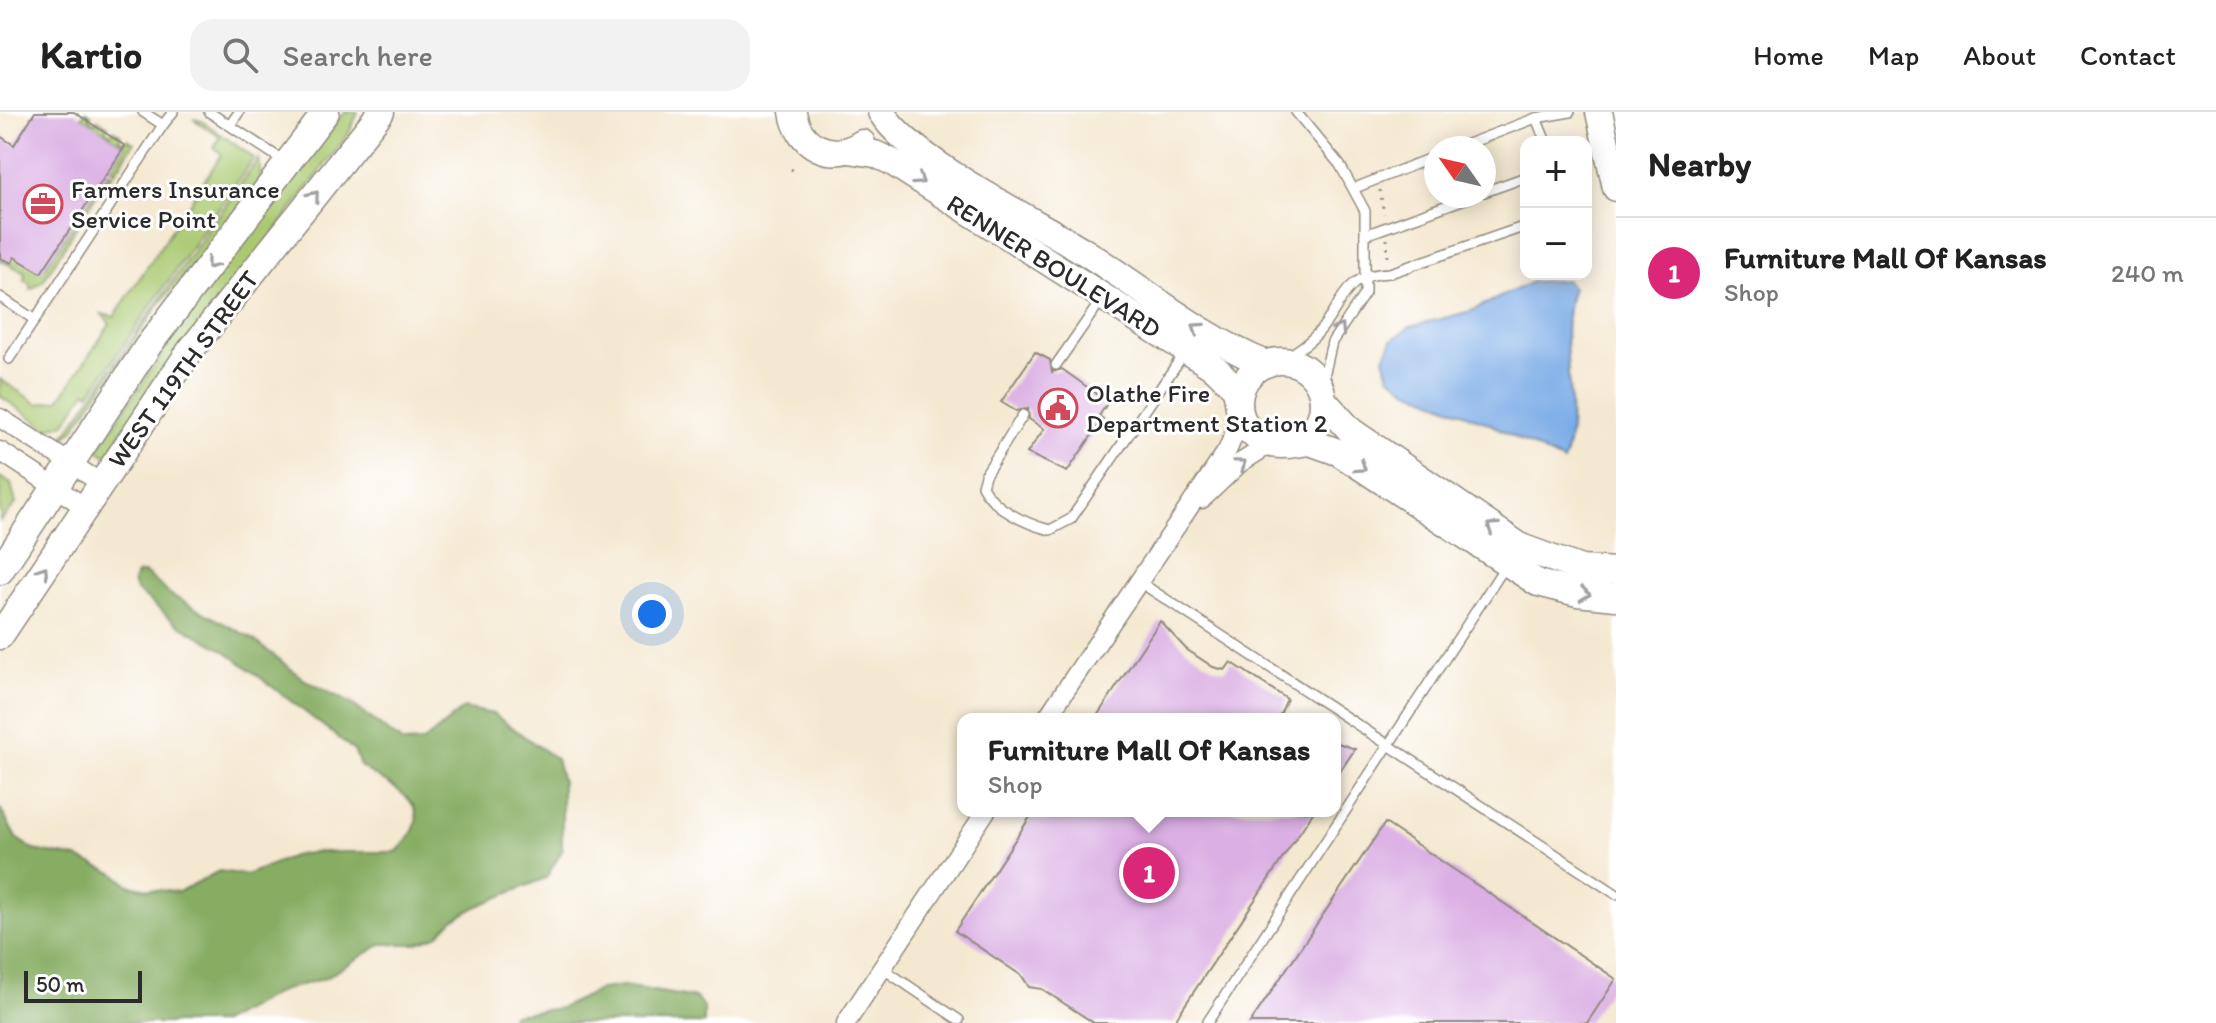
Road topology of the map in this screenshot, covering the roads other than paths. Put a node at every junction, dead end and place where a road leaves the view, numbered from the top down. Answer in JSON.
{"nodes":[{"id":1,"x":143,"y":112,"type":"edge"},
{"id":2,"x":173,"y":112,"type":"edge"},
{"id":3,"x":209,"y":112,"type":"edge"},
{"id":4,"x":239,"y":112,"type":"edge"},
{"id":5,"x":326,"y":112,"type":"edge"},
{"id":6,"x":381,"y":112,"type":"edge"},
{"id":7,"x":879,"y":112,"type":"edge"},
{"id":8,"x":1296,"y":112,"type":"edge"},
{"id":9,"x":1570,"y":112,"type":"edge"},
{"id":10,"x":1599,"y":112,"type":"edge"},
{"id":11,"x":793,"y":113,"type":"edge"},
{"id":12,"x":1536,"y":118,"type":"junction"},
{"id":13,"x":163,"y":125,"type":"junction"},
{"id":14,"x":230,"y":125,"type":"junction"},
{"id":15,"x":1489,"y":136,"type":"edge"},
{"id":16,"x":1544,"y":136,"type":"edge"},
{"id":17,"x":849,"y":150,"type":"junction"},
{"id":18,"x":1424,"y":161,"type":"edge"},
{"id":19,"x":286,"y":162,"type":"junction"},
{"id":20,"x":1520,"y":179,"type":"edge"},
{"id":21,"x":1355,"y":188,"type":"junction"},
{"id":22,"x":1496,"y":188,"type":"edge"},
{"id":23,"x":1616,"y":188,"type":"edge"},
{"id":24,"x":1440,"y":208,"type":"edge"},
{"id":25,"x":1520,"y":228,"type":"edge"},
{"id":26,"x":1365,"y":235,"type":"junction"},
{"id":27,"x":1367,"y":273,"type":"junction"},
{"id":28,"x":0,"y":297,"type":"edge"},
{"id":29,"x":1103,"y":297,"type":"junction"},
{"id":30,"x":35,"y":320,"type":"junction"},
{"id":31,"x":1187,"y":350,"type":"junction"},
{"id":32,"x":9,"y":359,"type":"dead end"},
{"id":33,"x":1273,"y":362,"type":"junction"},
{"id":34,"x":1056,"y":365,"type":"dead end"},
{"id":35,"x":1322,"y":395,"type":"junction"},
{"id":36,"x":1240,"y":412,"type":"junction"},
{"id":37,"x":1023,"y":415,"type":"dead end"},
{"id":38,"x":0,"y":418,"type":"edge"},
{"id":39,"x":1280,"y":444,"type":"junction"},
{"id":40,"x":0,"y":451,"type":"edge"},
{"id":41,"x":71,"y":464,"type":"junction"},
{"id":42,"x":101,"y":483,"type":"junction"},
{"id":43,"x":55,"y":487,"type":"junction"},
{"id":44,"x":85,"y":507,"type":"junction"},
{"id":45,"x":1176,"y":528,"type":"junction"},
{"id":46,"x":1506,"y":565,"type":"junction"},
{"id":47,"x":0,"y":571,"type":"edge"},
{"id":48,"x":1616,"y":571,"type":"edge"},
{"id":49,"x":1138,"y":581,"type":"junction"},
{"id":50,"x":1616,"y":597,"type":"edge"},
{"id":51,"x":0,"y":636,"type":"edge"},
{"id":52,"x":1050,"y":713,"type":"edge"},
{"id":53,"x":1338,"y":713,"type":"edge"},
{"id":54,"x":1341,"y":715,"type":"edge"},
{"id":55,"x":1388,"y":746,"type":"junction"},
{"id":56,"x":982,"y":817,"type":"edge"},
{"id":57,"x":1616,"y":894,"type":"edge"},
{"id":58,"x":882,"y":968,"type":"junction"},
{"id":59,"x":959,"y":1020,"type":"dead end"},
{"id":60,"x":846,"y":1023,"type":"edge"},
{"id":61,"x":1207,"y":1023,"type":"edge"}],
"edges":[{"from":1,"to":13,"type":"lane"},
{"from":2,"to":13,"type":"lane"},
{"from":3,"to":14,"type":"lane"},
{"from":4,"to":14,"type":"lane"},
{"from":5,"to":19,"type":"main road","name":"WEST 119TH STREET"},
{"from":42,"to":6,"type":"main road","name":"WEST 119TH STREET","one_way":true},
{"from":7,"to":17,"type":"main road"},
{"from":33,"to":7,"type":"main road","name":"RENNER BOULEVARD","one_way":true},
{"from":8,"to":21,"type":"lane"},
{"from":9,"to":12,"type":"lane"},
{"from":10,"to":23,"type":"main road"},
{"from":11,"to":17,"type":"main road","name":"RENNER BOULEVARD"},
{"from":12,"to":15,"type":"lane"},
{"from":12,"to":16,"type":"lane"},
{"from":13,"to":30,"type":"lane"},
{"from":14,"to":19,"type":"lane"},
{"from":17,"to":29,"type":"main road","name":"RENNER BOULEVARD","one_way":true},
{"from":18,"to":21,"type":"lane"},
{"from":19,"to":41,"type":"main road","name":"WEST 119TH STREET","one_way":true},
{"from":20,"to":22,"type":"lane"},
{"from":21,"to":26,"type":"lane"},
{"from":24,"to":26,"type":"lane"},
{"from":25,"to":27,"type":"lane"},
{"from":26,"to":27,"type":"lane"},
{"from":27,"to":33,"type":"lane"},
{"from":35,"to":27,"type":"lane","one_way":true},
{"from":28,"to":30,"type":"lane"},
{"from":29,"to":31,"type":"main road","name":"RENNER BOULEVARD"},
{"from":29,"to":34,"type":"lane"},
{"from":30,"to":32,"type":"lane"},
{"from":31,"to":36,"type":"main road","name":"RENNER BOULEVARD"},
{"from":31,"to":37,"type":"lane"},
{"from":33,"to":35,"type":"main road"},
{"from":33,"to":36,"type":"main road"},
{"from":35,"to":39,"type":"main road"},
{"from":48,"to":35,"type":"main road","one_way":true},
{"from":36,"to":39,"type":"main road"},
{"from":36,"to":45,"type":"street"},
{"from":38,"to":41,"type":"street"},
{"from":45,"to":39,"type":"street","one_way":true},
{"from":39,"to":46,"type":"main road","one_way":true},
{"from":40,"to":43,"type":"street"},
{"from":41,"to":42,"type":"street"},
{"from":41,"to":43,"type":"main road","name":"WEST 119TH STREET"},
{"from":42,"to":44,"type":"main road","name":"WEST 119TH STREET"},
{"from":43,"to":44,"type":"street"},
{"from":43,"to":47,"type":"main road","name":"WEST 119TH STREET"},
{"from":51,"to":44,"type":"main road","name":"WEST 119TH STREET","one_way":true},
{"from":45,"to":49,"type":"street"},
{"from":46,"to":50,"type":"main road","one_way":true},
{"from":46,"to":55,"type":"lane"},
{"from":49,"to":52,"type":"street"},
{"from":49,"to":53,"type":"lane"},
{"from":54,"to":55,"type":"lane"},
{"from":55,"to":57,"type":"lane"},
{"from":55,"to":61,"type":"lane"},
{"from":56,"to":58,"type":"street"},
{"from":58,"to":59,"type":"lane"},
{"from":58,"to":60,"type":"street"}]}
